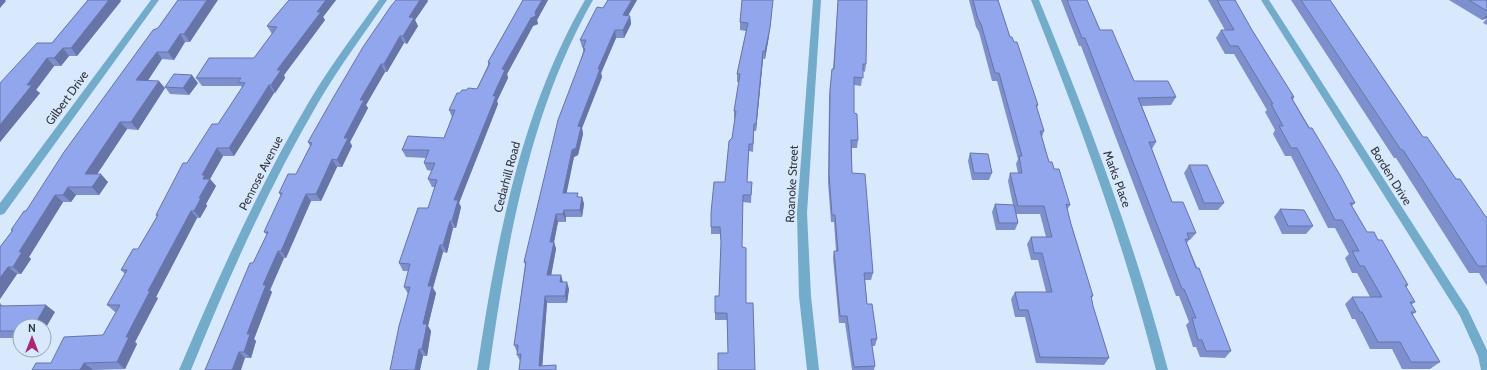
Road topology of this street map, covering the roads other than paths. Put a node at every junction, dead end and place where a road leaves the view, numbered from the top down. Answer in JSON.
{"nodes":[{"id":1,"x":156,"y":0,"type":"edge"},
{"id":2,"x":383,"y":0,"type":"edge"},
{"id":3,"x":589,"y":0,"type":"edge"},
{"id":4,"x":817,"y":0,"type":"edge"},
{"id":5,"x":1035,"y":0,"type":"edge"},
{"id":6,"x":1265,"y":0,"type":"edge"},
{"id":7,"x":0,"y":211,"type":"edge"},
{"id":8,"x":185,"y":370,"type":"edge"},
{"id":9,"x":484,"y":370,"type":"edge"},
{"id":10,"x":813,"y":370,"type":"edge"},
{"id":11,"x":1162,"y":370,"type":"edge"},
{"id":12,"x":1487,"y":370,"type":"edge"}],
"edges":[{"from":1,"to":7,"type":"street","name":"Gilbert Drive"},
{"from":2,"to":8,"type":"street","name":"Penrose Avenue"},
{"from":3,"to":9,"type":"street","name":"Cedarhill Road"},
{"from":4,"to":10,"type":"street","name":"Roanoke Street"},
{"from":5,"to":11,"type":"street","name":"Marks Place"},
{"from":6,"to":12,"type":"street","name":"Borden Drive"}]}
